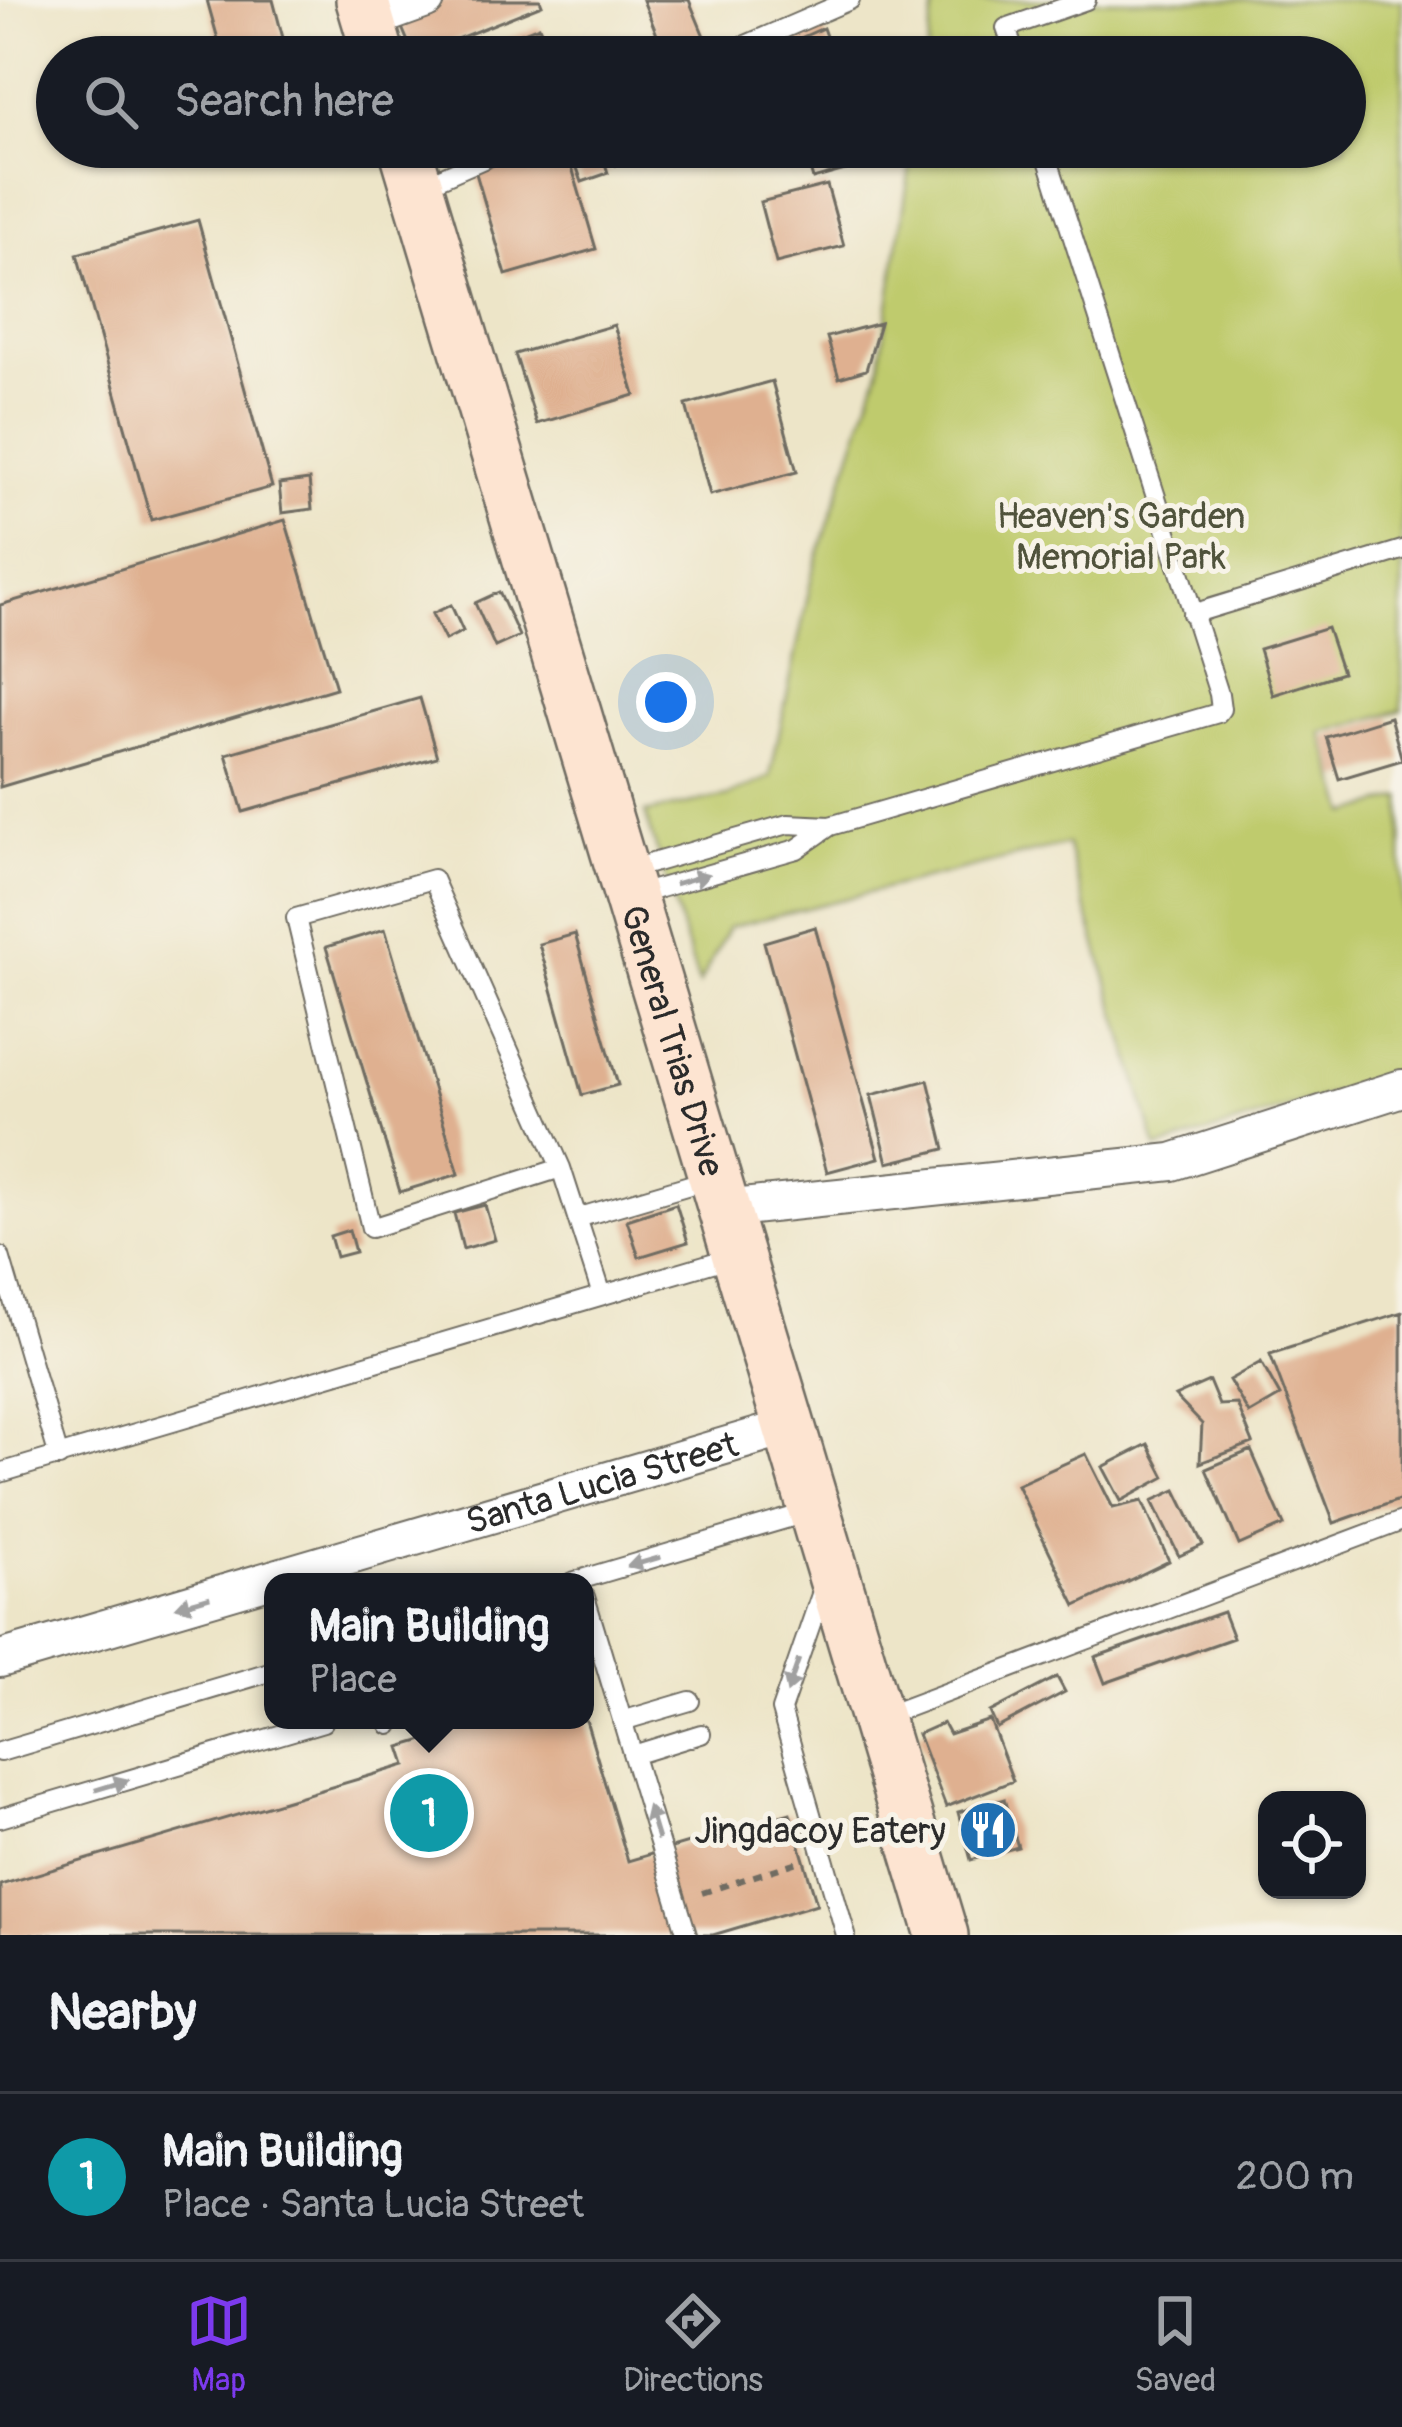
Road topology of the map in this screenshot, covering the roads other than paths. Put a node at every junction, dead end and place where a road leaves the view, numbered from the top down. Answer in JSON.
{"nodes":[{"id":1,"x":426,"y":0,"type":"edge"},
{"id":2,"x":850,"y":0,"type":"edge"},
{"id":3,"x":1086,"y":0,"type":"edge"},
{"id":4,"x":370,"y":26,"type":"edge"},
{"id":5,"x":767,"y":36,"type":"edge"},
{"id":6,"x":1009,"y":36,"type":"edge"},
{"id":7,"x":411,"y":168,"type":"edge"},
{"id":8,"x":1051,"y":168,"type":"edge"},
{"id":9,"x":1402,"y":550,"type":"edge"},
{"id":10,"x":1192,"y":614,"type":"junction"},
{"id":11,"x":627,"y":884,"type":"junction"},
{"id":12,"x":1402,"y":1088,"type":"edge"},
{"id":13,"x":561,"y":1168,"type":"junction"},
{"id":14,"x":725,"y":1214,"type":"junction"},
{"id":15,"x":578,"y":1218,"type":"junction"},
{"id":16,"x":0,"y":1256,"type":"edge"},
{"id":17,"x":602,"y":1295,"type":"junction"},
{"id":18,"x":790,"y":1427,"type":"junction"},
{"id":19,"x":59,"y":1457,"type":"junction"},
{"id":20,"x":0,"y":1473,"type":"edge"},
{"id":21,"x":814,"y":1510,"type":"junction"},
{"id":22,"x":1402,"y":1522,"type":"edge"},
{"id":23,"x":831,"y":1565,"type":"junction"},
{"id":24,"x":291,"y":1573,"type":"edge"},
{"id":25,"x":594,"y":1580,"type":"edge"},
{"id":26,"x":264,"y":1581,"type":"edge"},
{"id":27,"x":594,"y":1632,"type":"edge"},
{"id":28,"x":0,"y":1658,"type":"edge"},
{"id":29,"x":264,"y":1674,"type":"edge"},
{"id":30,"x":690,"y":1701,"type":"dead end"},
{"id":31,"x":877,"y":1719,"type":"junction"},
{"id":32,"x":622,"y":1721,"type":"junction"},
{"id":33,"x":301,"y":1729,"type":"edge"},
{"id":34,"x":700,"y":1734,"type":"dead end"},
{"id":35,"x":0,"y":1752,"type":"edge"},
{"id":36,"x":633,"y":1755,"type":"junction"},
{"id":37,"x":0,"y":1818,"type":"edge"},
{"id":38,"x":687,"y":1935,"type":"edge"},
{"id":39,"x":846,"y":1935,"type":"edge"},
{"id":40,"x":942,"y":1935,"type":"edge"}],
"edges":[{"from":1,"to":4,"type":"street"},
{"from":2,"to":5,"type":"lane"},
{"from":3,"to":6,"type":"lane"},
{"from":7,"to":11,"type":"main road","name":"General Trias Drive"},
{"from":8,"to":10,"type":"lane"},
{"from":9,"to":10,"type":"lane"},
{"from":10,"to":11,"type":"lane"},
{"from":11,"to":14,"type":"main road","name":"General Trias Drive"},
{"from":12,"to":14,"type":"street"},
{"from":13,"to":13,"type":"lane"},
{"from":13,"to":15,"type":"lane"},
{"from":14,"to":15,"type":"lane"},
{"from":14,"to":17,"type":"lane"},
{"from":14,"to":18,"type":"main road","name":"General Trias Drive"},
{"from":15,"to":17,"type":"lane"},
{"from":16,"to":19,"type":"lane"},
{"from":17,"to":19,"type":"lane"},
{"from":18,"to":21,"type":"main road","name":"General Trias Drive"},
{"from":18,"to":24,"type":"street","name":"Santa Lucia Street","one_way":true},
{"from":19,"to":20,"type":"lane"},
{"from":21,"to":23,"type":"main road","name":"General Trias Drive"},
{"from":21,"to":25,"type":"lane","one_way":true},
{"from":22,"to":31,"type":"lane"},
{"from":23,"to":31,"type":"main road","name":"General Trias Drive"},
{"from":23,"to":39,"type":"lane","one_way":true},
{"from":26,"to":28,"type":"street","name":"Santa Lucia Street","one_way":true},
{"from":27,"to":32,"type":"lane"},
{"from":29,"to":35,"type":"lane"},
{"from":30,"to":32,"type":"lane"},
{"from":31,"to":40,"type":"main road","name":"General Trias Drive"},
{"from":32,"to":36,"type":"lane"},
{"from":37,"to":33,"type":"lane","one_way":true},
{"from":34,"to":36,"type":"lane"},
{"from":38,"to":36,"type":"lane","one_way":true}]}
